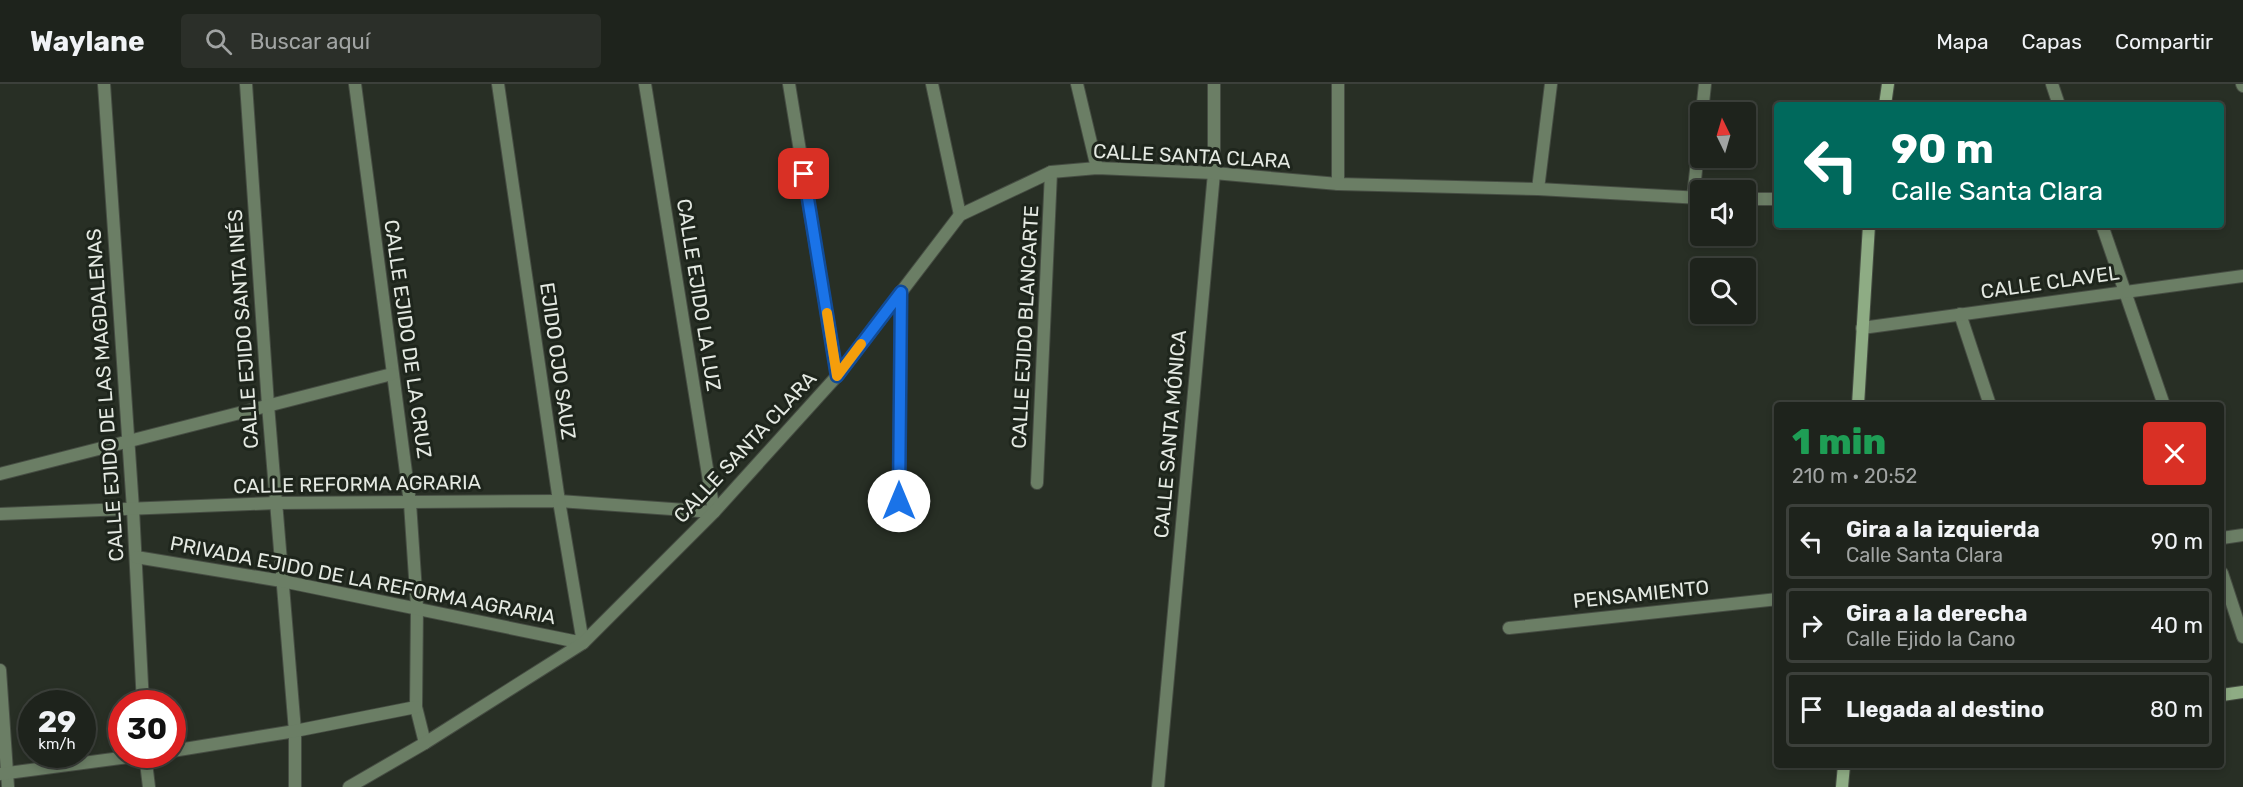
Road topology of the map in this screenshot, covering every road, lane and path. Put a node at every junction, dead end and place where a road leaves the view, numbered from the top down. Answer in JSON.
{"nodes":[{"id":1,"x":104,"y":84,"type":"edge"},
{"id":2,"x":246,"y":84,"type":"edge"},
{"id":3,"x":355,"y":84,"type":"edge"},
{"id":4,"x":498,"y":84,"type":"edge"},
{"id":5,"x":645,"y":84,"type":"edge"},
{"id":6,"x":789,"y":84,"type":"edge"},
{"id":7,"x":932,"y":84,"type":"edge"},
{"id":8,"x":1077,"y":84,"type":"edge"},
{"id":9,"x":1214,"y":84,"type":"edge"},
{"id":10,"x":1338,"y":84,"type":"edge"},
{"id":11,"x":1551,"y":84,"type":"edge"},
{"id":12,"x":1706,"y":84,"type":"edge"},
{"id":13,"x":1888,"y":84,"type":"edge"},
{"id":14,"x":2052,"y":84,"type":"edge"},
{"id":15,"x":1703,"y":102,"type":"edge"},
{"id":16,"x":1885,"y":102,"type":"edge"},
{"id":17,"x":2058,"y":102,"type":"edge"},
{"id":18,"x":1097,"y":168,"type":"junction"},
{"id":19,"x":1051,"y":172,"type":"junction"},
{"id":20,"x":1214,"y":173,"type":"junction"},
{"id":21,"x":1338,"y":184,"type":"junction"},
{"id":22,"x":1538,"y":189,"type":"junction"},
{"id":23,"x":1690,"y":198,"type":"edge"},
{"id":24,"x":1756,"y":198,"type":"edge"},
{"id":25,"x":1774,"y":199,"type":"edge"},
{"id":26,"x":960,"y":214,"type":"junction"},
{"id":27,"x":1869,"y":228,"type":"edge"},
{"id":28,"x":2103,"y":228,"type":"edge"},
{"id":29,"x":2243,"y":276,"type":"edge"},
{"id":30,"x":2125,"y":291,"type":"junction"},
{"id":31,"x":901,"y":292,"type":"junction"},
{"id":32,"x":1960,"y":314,"type":"junction"},
{"id":33,"x":1862,"y":328,"type":"junction"},
{"id":34,"x":392,"y":374,"type":"junction"},
{"id":35,"x":837,"y":376,"type":"junction"},
{"id":36,"x":1858,"y":402,"type":"edge"},
{"id":37,"x":1989,"y":402,"type":"edge"},
{"id":38,"x":2163,"y":402,"type":"edge"},
{"id":39,"x":268,"y":405,"type":"junction"},
{"id":40,"x":127,"y":442,"type":"junction"},
{"id":41,"x":0,"y":474,"type":"edge"},
{"id":42,"x":1037,"y":483,"type":"dead end"},
{"id":43,"x":559,"y":501,"type":"junction"},
{"id":44,"x":899,"y":501,"type":"dead end"},
{"id":45,"x":410,"y":503,"type":"junction"},
{"id":46,"x":276,"y":504,"type":"junction"},
{"id":47,"x":133,"y":509,"type":"junction"},
{"id":48,"x":714,"y":512,"type":"junction"},
{"id":49,"x":0,"y":514,"type":"edge"},
{"id":50,"x":2243,"y":535,"type":"edge"},
{"id":51,"x":2224,"y":538,"type":"edge"},
{"id":52,"x":136,"y":557,"type":"junction"},
{"id":53,"x":2224,"y":579,"type":"edge"},
{"id":54,"x":282,"y":580,"type":"junction"},
{"id":55,"x":1774,"y":599,"type":"edge"},
{"id":56,"x":417,"y":607,"type":"junction"},
{"id":57,"x":1509,"y":628,"type":"dead end"},
{"id":58,"x":2243,"y":637,"type":"edge"},
{"id":59,"x":583,"y":643,"type":"junction"},
{"id":60,"x":0,"y":670,"type":"edge"},
{"id":61,"x":142,"y":690,"type":"edge"},
{"id":62,"x":2243,"y":692,"type":"edge"},
{"id":63,"x":2224,"y":695,"type":"edge"},
{"id":64,"x":416,"y":707,"type":"junction"},
{"id":65,"x":295,"y":731,"type":"junction"},
{"id":66,"x":425,"y":743,"type":"junction"},
{"id":67,"x":186,"y":749,"type":"edge"},
{"id":68,"x":108,"y":760,"type":"edge"},
{"id":69,"x":148,"y":768,"type":"edge"},
{"id":70,"x":1844,"y":768,"type":"edge"},
{"id":71,"x":4,"y":774,"type":"edge"},
{"id":72,"x":8,"y":787,"type":"edge"},
{"id":73,"x":149,"y":787,"type":"edge"},
{"id":74,"x":295,"y":787,"type":"edge"},
{"id":75,"x":349,"y":787,"type":"edge"},
{"id":76,"x":1158,"y":787,"type":"edge"},
{"id":77,"x":1842,"y":787,"type":"edge"}],
"edges":[{"from":1,"to":40,"type":"street","name":"CALLE EJIDO DE LAS MAGDALENAS"},
{"from":2,"to":39,"type":"street","name":"CALLE EJIDO SANTA INÉS"},
{"from":3,"to":34,"type":"street","name":"CALLE EJIDO DE LA CRUZ"},
{"from":4,"to":43,"type":"street","name":"EJIDO OJO SAUZ"},
{"from":5,"to":48,"type":"street","name":"CALLE EJIDO LA LUZ"},
{"from":6,"to":35,"type":"street"},
{"from":7,"to":26,"type":"street"},
{"from":8,"to":18,"type":"street"},
{"from":9,"to":20,"type":"street","name":"CALLE SANTA MÓNICA"},
{"from":10,"to":21,"type":"street"},
{"from":11,"to":22,"type":"street"},
{"from":12,"to":15,"type":"street"},
{"from":13,"to":16,"type":"main road"},
{"from":14,"to":17,"type":"street"},
{"from":18,"to":19,"type":"street","name":"CALLE SANTA CLARA"},
{"from":18,"to":20,"type":"street","name":"CALLE SANTA CLARA"},
{"from":19,"to":26,"type":"street","name":"CALLE SANTA CLARA"},
{"from":19,"to":42,"type":"street","name":"CALLE EJIDO BLANCARTE"},
{"from":20,"to":21,"type":"street","name":"CALLE SANTA CLARA"},
{"from":20,"to":76,"type":"street","name":"CALLE SANTA MÓNICA"},
{"from":21,"to":22,"type":"street","name":"CALLE SANTA CLARA"},
{"from":22,"to":23,"type":"street","name":"CALLE SANTA CLARA"},
{"from":24,"to":25,"type":"street"},
{"from":26,"to":31,"type":"street","name":"CALLE SANTA CLARA"},
{"from":27,"to":33,"type":"main road"},
{"from":28,"to":30,"type":"street"},
{"from":29,"to":30,"type":"street","name":"CALLE CLAVEL"},
{"from":30,"to":32,"type":"street","name":"CALLE CLAVEL"},
{"from":30,"to":38,"type":"street"},
{"from":31,"to":35,"type":"street","name":"CALLE SANTA CLARA"},
{"from":31,"to":44,"type":"street"},
{"from":32,"to":33,"type":"street","name":"CALLE CLAVEL"},
{"from":32,"to":37,"type":"street"},
{"from":33,"to":36,"type":"main road"},
{"from":34,"to":39,"type":"street"},
{"from":34,"to":45,"type":"street","name":"CALLE EJIDO DE LA CRUZ"},
{"from":35,"to":48,"type":"street","name":"CALLE SANTA CLARA"},
{"from":39,"to":40,"type":"street"},
{"from":39,"to":46,"type":"street","name":"CALLE EJIDO SANTA INÉS"},
{"from":40,"to":41,"type":"street"},
{"from":40,"to":47,"type":"street","name":"CALLE EJIDO DE LAS MAGDALENAS"},
{"from":43,"to":45,"type":"street","name":"CALLE REFORMA AGRARIA"},
{"from":43,"to":48,"type":"street","name":"CALLE REFORMA AGRARIA"},
{"from":43,"to":59,"type":"street","name":"EJIDO OJO SAUZ"},
{"from":45,"to":46,"type":"street","name":"CALLE REFORMA AGRARIA"},
{"from":45,"to":56,"type":"street","name":"CALLE EJIDO DE LA CRUZ"},
{"from":46,"to":47,"type":"street","name":"CALLE REFORMA AGRARIA"},
{"from":46,"to":54,"type":"street","name":"CALLE EJIDO SANTA INÉS"},
{"from":47,"to":49,"type":"street","name":"CALLE REFORMA AGRARIA"},
{"from":47,"to":52,"type":"street","name":"CALLE EJIDO DE LAS MAGDALENAS"},
{"from":48,"to":59,"type":"street","name":"CALLE SANTA CLARA"},
{"from":50,"to":51,"type":"street"},
{"from":52,"to":54,"type":"street","name":"PRIVADA EJIDO DE LA REFORMA AGRARIA"},
{"from":52,"to":61,"type":"street","name":"CALLE EJIDO DE LAS MAGDALENAS"},
{"from":53,"to":58,"type":"street"},
{"from":54,"to":56,"type":"street","name":"PRIVADA EJIDO DE LA REFORMA AGRARIA"},
{"from":54,"to":65,"type":"street","name":"CALLE EJIDO SANTA INÉS"},
{"from":55,"to":57,"type":"street","name":"PENSAMIENTO"},
{"from":56,"to":59,"type":"street","name":"PRIVADA EJIDO DE LA REFORMA AGRARIA"},
{"from":56,"to":64,"type":"street","name":"CALLE EJIDO DE LA CRUZ"},
{"from":59,"to":66,"type":"street","name":"CALLE SANTA CLARA"},
{"from":60,"to":71,"type":"street"},
{"from":62,"to":63,"type":"main road"},
{"from":64,"to":65,"type":"street"},
{"from":64,"to":66,"type":"street","name":"CALLE EJIDO DE LA CRUZ"},
{"from":65,"to":67,"type":"street"},
{"from":65,"to":74,"type":"street","name":"CALLE EJIDO SANTA INÉS"},
{"from":66,"to":75,"type":"street","name":"CALLE SANTA CLARA"},
{"from":68,"to":71,"type":"street"},
{"from":69,"to":73,"type":"street"},
{"from":70,"to":77,"type":"main road"},
{"from":71,"to":72,"type":"street"}]}
